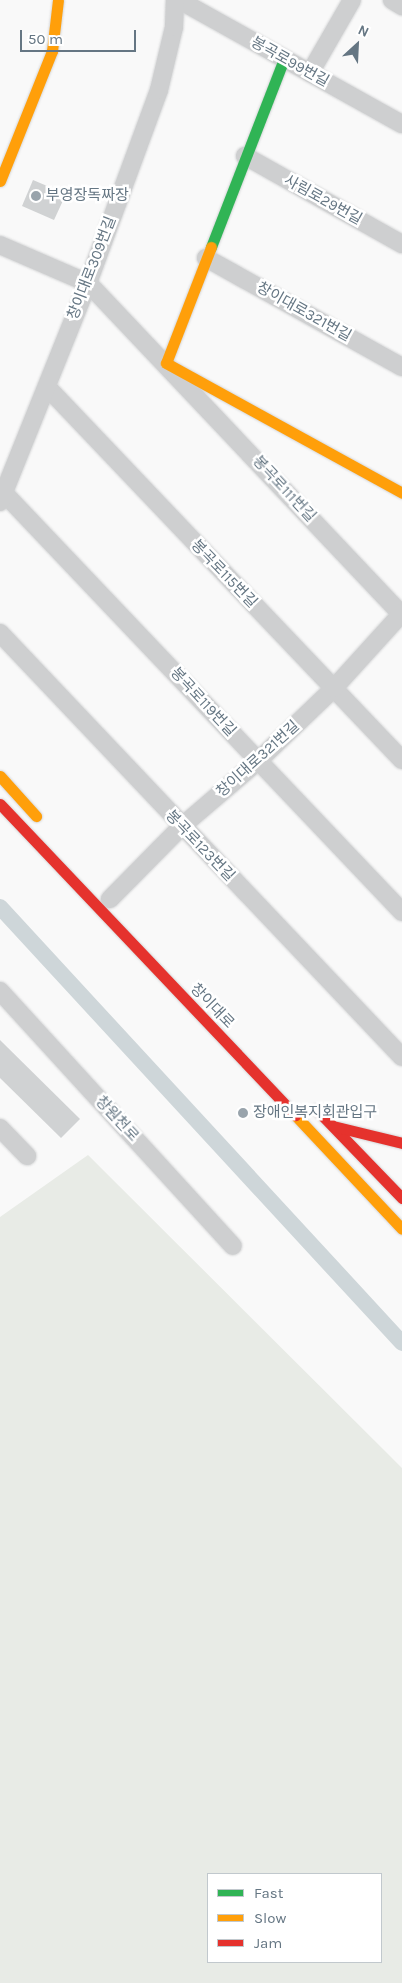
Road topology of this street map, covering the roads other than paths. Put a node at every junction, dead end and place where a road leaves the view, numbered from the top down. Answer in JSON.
{"nodes":[{"id":1,"x":58,"y":0,"type":"edge"},
{"id":2,"x":175,"y":0,"type":"edge"},
{"id":3,"x":179,"y":0,"type":"edge"},
{"id":4,"x":352,"y":0,"type":"edge"},
{"id":5,"x":392,"y":0,"type":"edge"},
{"id":6,"x":402,"y":6,"type":"edge"},
{"id":7,"x":284,"y":59,"type":"junction"},
{"id":8,"x":310,"y":73,"type":"junction"},
{"id":9,"x":402,"y":124,"type":"edge"},
{"id":10,"x":245,"y":156,"type":"junction"},
{"id":11,"x":0,"y":181,"type":"edge"},
{"id":12,"x":402,"y":244,"type":"edge"},
{"id":13,"x":0,"y":246,"type":"edge"},
{"id":14,"x":206,"y":258,"type":"junction"},
{"id":15,"x":88,"y":283,"type":"junction"},
{"id":16,"x":166,"y":363,"type":"junction"},
{"id":17,"x":402,"y":367,"type":"edge"},
{"id":18,"x":46,"y":388,"type":"junction"},
{"id":19,"x":402,"y":493,"type":"edge"},
{"id":20,"x":2,"y":498,"type":"edge"},
{"id":21,"x":402,"y":614,"type":"edge"},
{"id":22,"x":0,"y":633,"type":"edge"},
{"id":23,"x":334,"y":688,"type":"junction"},
{"id":24,"x":402,"y":760,"type":"edge"},
{"id":25,"x":258,"y":761,"type":"junction"},
{"id":26,"x":0,"y":776,"type":"edge"},
{"id":27,"x":0,"y":804,"type":"edge"},
{"id":28,"x":45,"y":826,"type":"dead end"},
{"id":29,"x":181,"y":827,"type":"junction"},
{"id":30,"x":110,"y":899,"type":"dead end"},
{"id":31,"x":402,"y":912,"type":"edge"},
{"id":32,"x":0,"y":992,"type":"edge"},
{"id":33,"x":396,"y":1039,"type":"edge"},
{"id":34,"x":402,"y":1057,"type":"edge"},
{"id":35,"x":306,"y":1099,"type":"dead end"},
{"id":36,"x":333,"y":1126,"type":"junction"},
{"id":37,"x":0,"y":1128,"type":"edge"},
{"id":38,"x":402,"y":1144,"type":"edge"},
{"id":39,"x":27,"y":1156,"type":"dead end"},
{"id":40,"x":400,"y":1177,"type":"dead end"},
{"id":41,"x":390,"y":1184,"type":"junction"},
{"id":42,"x":374,"y":1197,"type":"junction"},
{"id":43,"x":402,"y":1198,"type":"edge"},
{"id":44,"x":402,"y":1229,"type":"edge"},
{"id":45,"x":234,"y":1246,"type":"dead end"}],
"edges":[{"from":1,"to":11,"type":"street"},
{"from":2,"to":15,"type":"street","name":"창이대로309번길"},
{"from":3,"to":7,"type":"street","name":"봉곡로99번길"},
{"from":4,"to":8,"type":"street"},
{"from":5,"to":6,"type":"street"},
{"from":7,"to":8,"type":"street","name":"봉곡로99번길"},
{"from":7,"to":10,"type":"street"},
{"from":8,"to":9,"type":"street","name":"봉곡로99번길"},
{"from":10,"to":12,"type":"street","name":"사림로29번길"},
{"from":10,"to":14,"type":"street"},
{"from":13,"to":15,"type":"street","name":"봉곡로111번길"},
{"from":14,"to":16,"type":"street"},
{"from":14,"to":17,"type":"street","name":"창이대로321번길"},
{"from":15,"to":16,"type":"street","name":"봉곡로111번길"},
{"from":15,"to":18,"type":"street","name":"창이대로309번길"},
{"from":16,"to":19,"type":"street"},
{"from":16,"to":21,"type":"street","name":"봉곡로111번길"},
{"from":18,"to":20,"type":"street","name":"창이대로309번길"},
{"from":18,"to":23,"type":"street","name":"봉곡로115번길"},
{"from":20,"to":25,"type":"street","name":"봉곡로119번길"},
{"from":21,"to":23,"type":"street","name":"창이대로321번길"},
{"from":22,"to":29,"type":"street","name":"봉곡로123번길"},
{"from":23,"to":24,"type":"street","name":"봉곡로115번길"},
{"from":23,"to":25,"type":"street","name":"창이대로321번길"},
{"from":25,"to":29,"type":"street","name":"창이대로321번길"},
{"from":25,"to":31,"type":"street","name":"봉곡로119번길"},
{"from":26,"to":28,"type":"street"},
{"from":27,"to":42,"type":"street","name":"창이대로"},
{"from":29,"to":30,"type":"street","name":"창이대로321번길"},
{"from":29,"to":33,"type":"street","name":"봉곡로123번길"},
{"from":32,"to":45,"type":"street","name":"창원천로"},
{"from":33,"to":34,"type":"street","name":"봉곡로123번길"},
{"from":35,"to":36,"type":"street"},
{"from":36,"to":38,"type":"street"},
{"from":36,"to":41,"type":"street"},
{"from":37,"to":39,"type":"street"},
{"from":40,"to":41,"type":"street"},
{"from":41,"to":42,"type":"street"},
{"from":41,"to":43,"type":"street"},
{"from":42,"to":44,"type":"street","name":"창이대로"}]}
